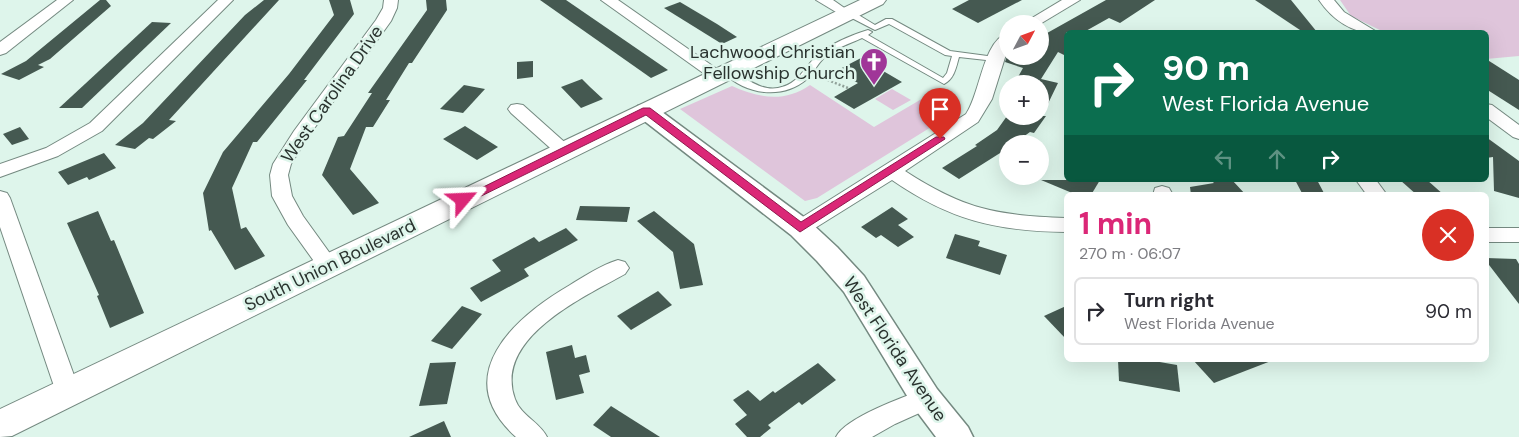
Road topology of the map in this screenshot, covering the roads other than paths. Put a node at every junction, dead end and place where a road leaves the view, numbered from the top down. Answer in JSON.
{"nodes":[{"id":1,"x":66,"y":0,"type":"edge"},
{"id":2,"x":226,"y":0,"type":"edge"},
{"id":3,"x":391,"y":0,"type":"edge"},
{"id":4,"x":608,"y":0,"type":"edge"},
{"id":5,"x":823,"y":0,"type":"edge"},
{"id":6,"x":876,"y":0,"type":"edge"},
{"id":7,"x":1073,"y":0,"type":"edge"},
{"id":8,"x":1326,"y":0,"type":"edge"},
{"id":9,"x":848,"y":14,"type":"junction"},
{"id":10,"x":1046,"y":15,"type":"edge"},
{"id":11,"x":875,"y":28,"type":"junction"},
{"id":12,"x":1365,"y":30,"type":"edge"},
{"id":13,"x":862,"y":34,"type":"junction"},
{"id":14,"x":999,"y":45,"type":"edge"},
{"id":15,"x":0,"y":50,"type":"edge"},
{"id":16,"x":956,"y":54,"type":"junction"},
{"id":17,"x":995,"y":59,"type":"junction"},
{"id":18,"x":723,"y":74,"type":"junction"},
{"id":19,"x":517,"y":108,"type":"dead end"},
{"id":20,"x":646,"y":110,"type":"junction"},
{"id":21,"x":1489,"y":111,"type":"edge"},
{"id":22,"x":1519,"y":133,"type":"edge"},
{"id":23,"x":564,"y":151,"type":"junction"},
{"id":24,"x":0,"y":171,"type":"edge"},
{"id":25,"x":892,"y":171,"type":"junction"},
{"id":26,"x":1368,"y":182,"type":"edge"},
{"id":27,"x":1376,"y":192,"type":"edge"},
{"id":28,"x":0,"y":198,"type":"edge"},
{"id":29,"x":1064,"y":225,"type":"edge"},
{"id":30,"x":800,"y":228,"type":"junction"},
{"id":31,"x":1489,"y":235,"type":"edge"},
{"id":32,"x":1519,"y":235,"type":"edge"},
{"id":33,"x":328,"y":266,"type":"junction"},
{"id":34,"x":618,"y":268,"type":"dead end"},
{"id":35,"x":68,"y":392,"type":"junction"},
{"id":36,"x":926,"y":399,"type":"junction"},
{"id":37,"x":0,"y":425,"type":"edge"},
{"id":38,"x":534,"y":437,"type":"edge"},
{"id":39,"x":849,"y":437,"type":"edge"},
{"id":40,"x":956,"y":437,"type":"edge"}],
"edges":[{"from":1,"to":15,"type":"street"},
{"from":2,"to":24,"type":"street"},
{"from":3,"to":33,"type":"street","name":"West Carolina Drive"},
{"from":4,"to":18,"type":"street"},
{"from":5,"to":9,"type":"street"},
{"from":6,"to":9,"type":"main road","name":"South Union Boulevard"},
{"from":7,"to":10,"type":"street"},
{"from":8,"to":12,"type":"street"},
{"from":9,"to":11,"type":"lane"},
{"from":9,"to":18,"type":"main road","name":"South Union Boulevard"},
{"from":11,"to":13,"type":"lane"},
{"from":11,"to":16,"type":"lane"},
{"from":13,"to":16,"type":"lane"},
{"from":13,"to":18,"type":"lane"},
{"from":14,"to":17,"type":"street"},
{"from":16,"to":17,"type":"lane"},
{"from":17,"to":25,"type":"street"},
{"from":18,"to":20,"type":"main road","name":"South Union Boulevard"},
{"from":19,"to":23,"type":"street"},
{"from":20,"to":23,"type":"main road","name":"South Union Boulevard"},
{"from":20,"to":30,"type":"street","name":"West Florida Avenue"},
{"from":21,"to":22,"type":"street"},
{"from":23,"to":33,"type":"main road","name":"South Union Boulevard"},
{"from":25,"to":29,"type":"street"},
{"from":25,"to":30,"type":"street"},
{"from":26,"to":27,"type":"street"},
{"from":28,"to":35,"type":"street"},
{"from":30,"to":36,"type":"street","name":"West Florida Avenue"},
{"from":31,"to":32,"type":"street"},
{"from":33,"to":35,"type":"main road","name":"South Union Boulevard"},
{"from":34,"to":38,"type":"street"},
{"from":35,"to":37,"type":"main road","name":"South Union Boulevard"},
{"from":36,"to":39,"type":"street"},
{"from":36,"to":40,"type":"street","name":"West Florida Avenue"}]}
